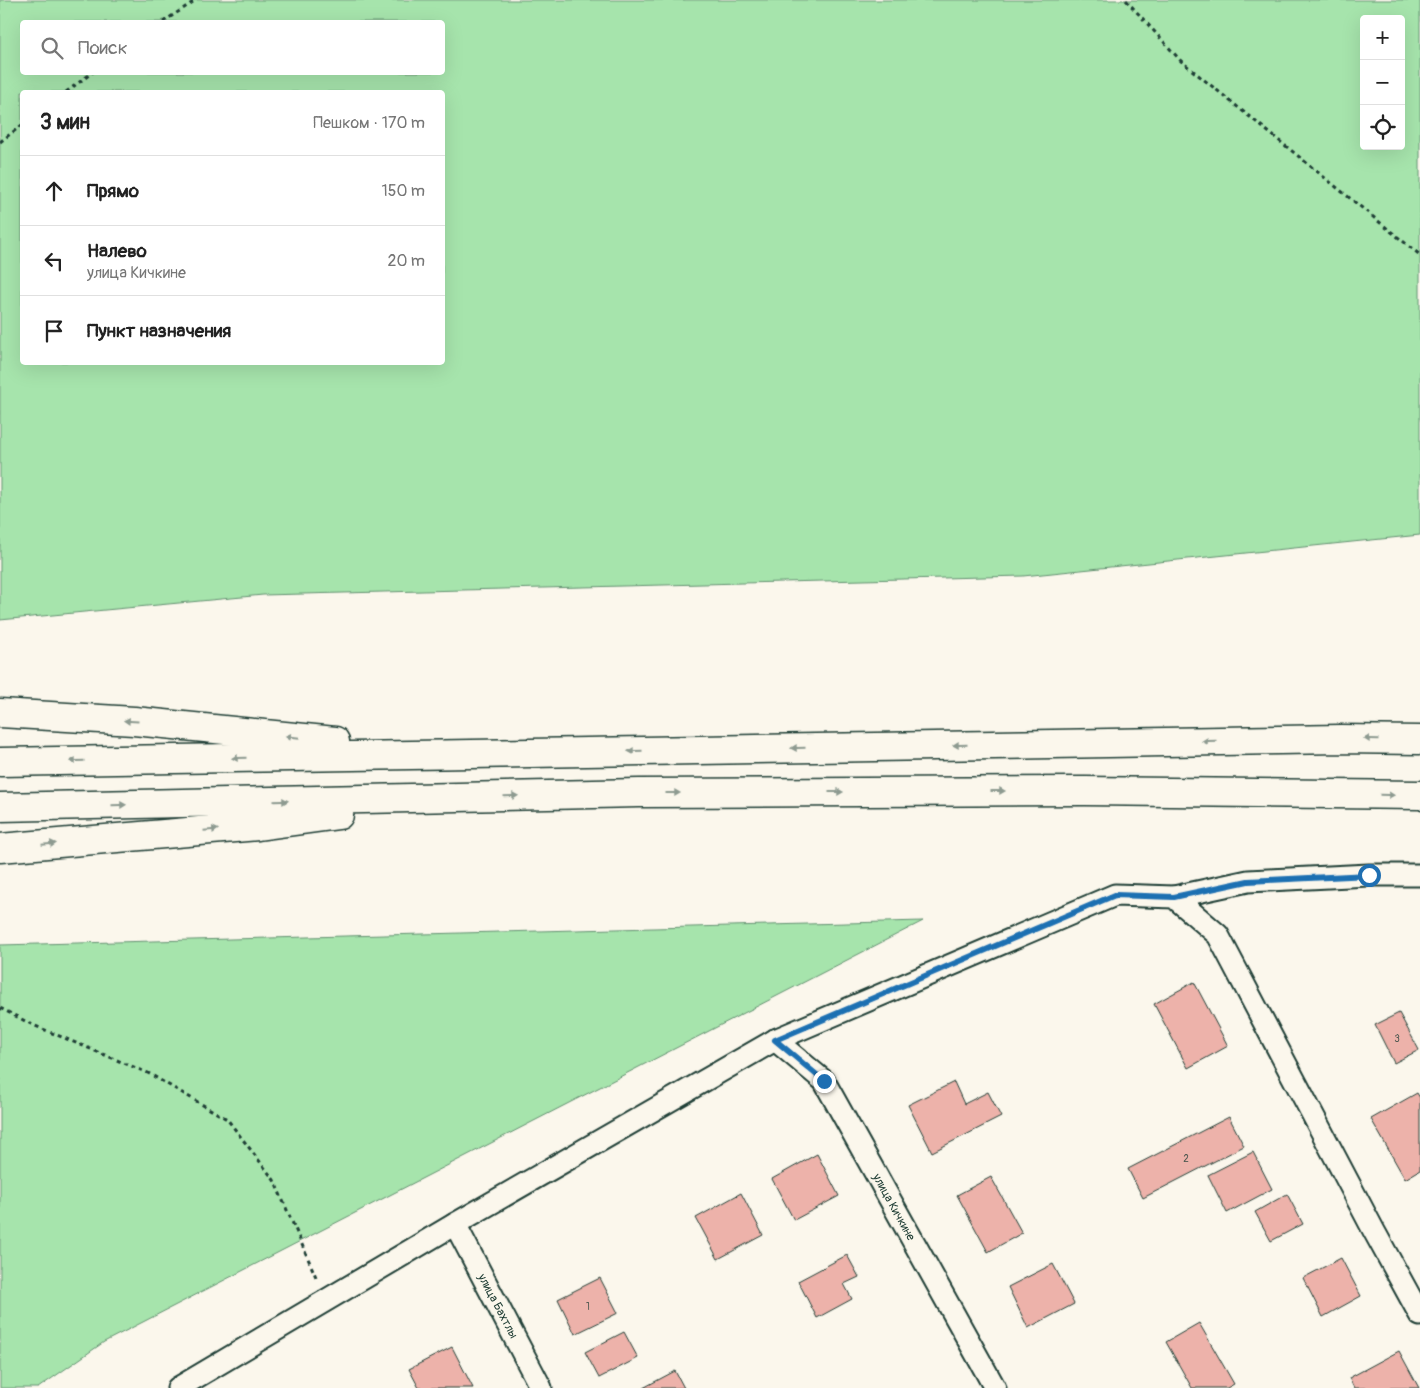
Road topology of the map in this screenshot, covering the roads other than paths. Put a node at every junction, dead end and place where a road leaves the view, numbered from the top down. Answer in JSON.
{"nodes":[{"id":1,"x":0,"y":713,"type":"edge"},
{"id":2,"x":1420,"y":740,"type":"edge"},
{"id":3,"x":463,"y":754,"type":"junction"},
{"id":4,"x":0,"y":762,"type":"edge"},
{"id":5,"x":1420,"y":796,"type":"edge"},
{"id":6,"x":462,"y":797,"type":"junction"},
{"id":7,"x":0,"y":807,"type":"edge"},
{"id":8,"x":0,"y":848,"type":"edge"},
{"id":9,"x":1420,"y":875,"type":"edge"},
{"id":10,"x":1174,"y":897,"type":"junction"},
{"id":11,"x":775,"y":1040,"type":"junction"},
{"id":12,"x":455,"y":1224,"type":"junction"},
{"id":13,"x":1420,"y":1315,"type":"edge"},
{"id":14,"x":178,"y":1388,"type":"edge"},
{"id":15,"x":541,"y":1388,"type":"edge"},
{"id":16,"x":995,"y":1388,"type":"edge"}],
"edges":[{"from":3,"to":1,"type":"main road","one_way":true},
{"from":2,"to":3,"type":"main road","one_way":true},
{"from":3,"to":4,"type":"main road","one_way":true},
{"from":6,"to":5,"type":"main road","one_way":true},
{"from":7,"to":6,"type":"main road","one_way":true},
{"from":8,"to":6,"type":"main road","one_way":true},
{"from":9,"to":10,"type":"street"},
{"from":10,"to":11,"type":"street"},
{"from":10,"to":13,"type":"street"},
{"from":11,"to":12,"type":"street"},
{"from":11,"to":16,"type":"street","name":"улица Кичкине"},
{"from":12,"to":14,"type":"street"},
{"from":12,"to":15,"type":"street","name":"улица Бахтлы"}]}
